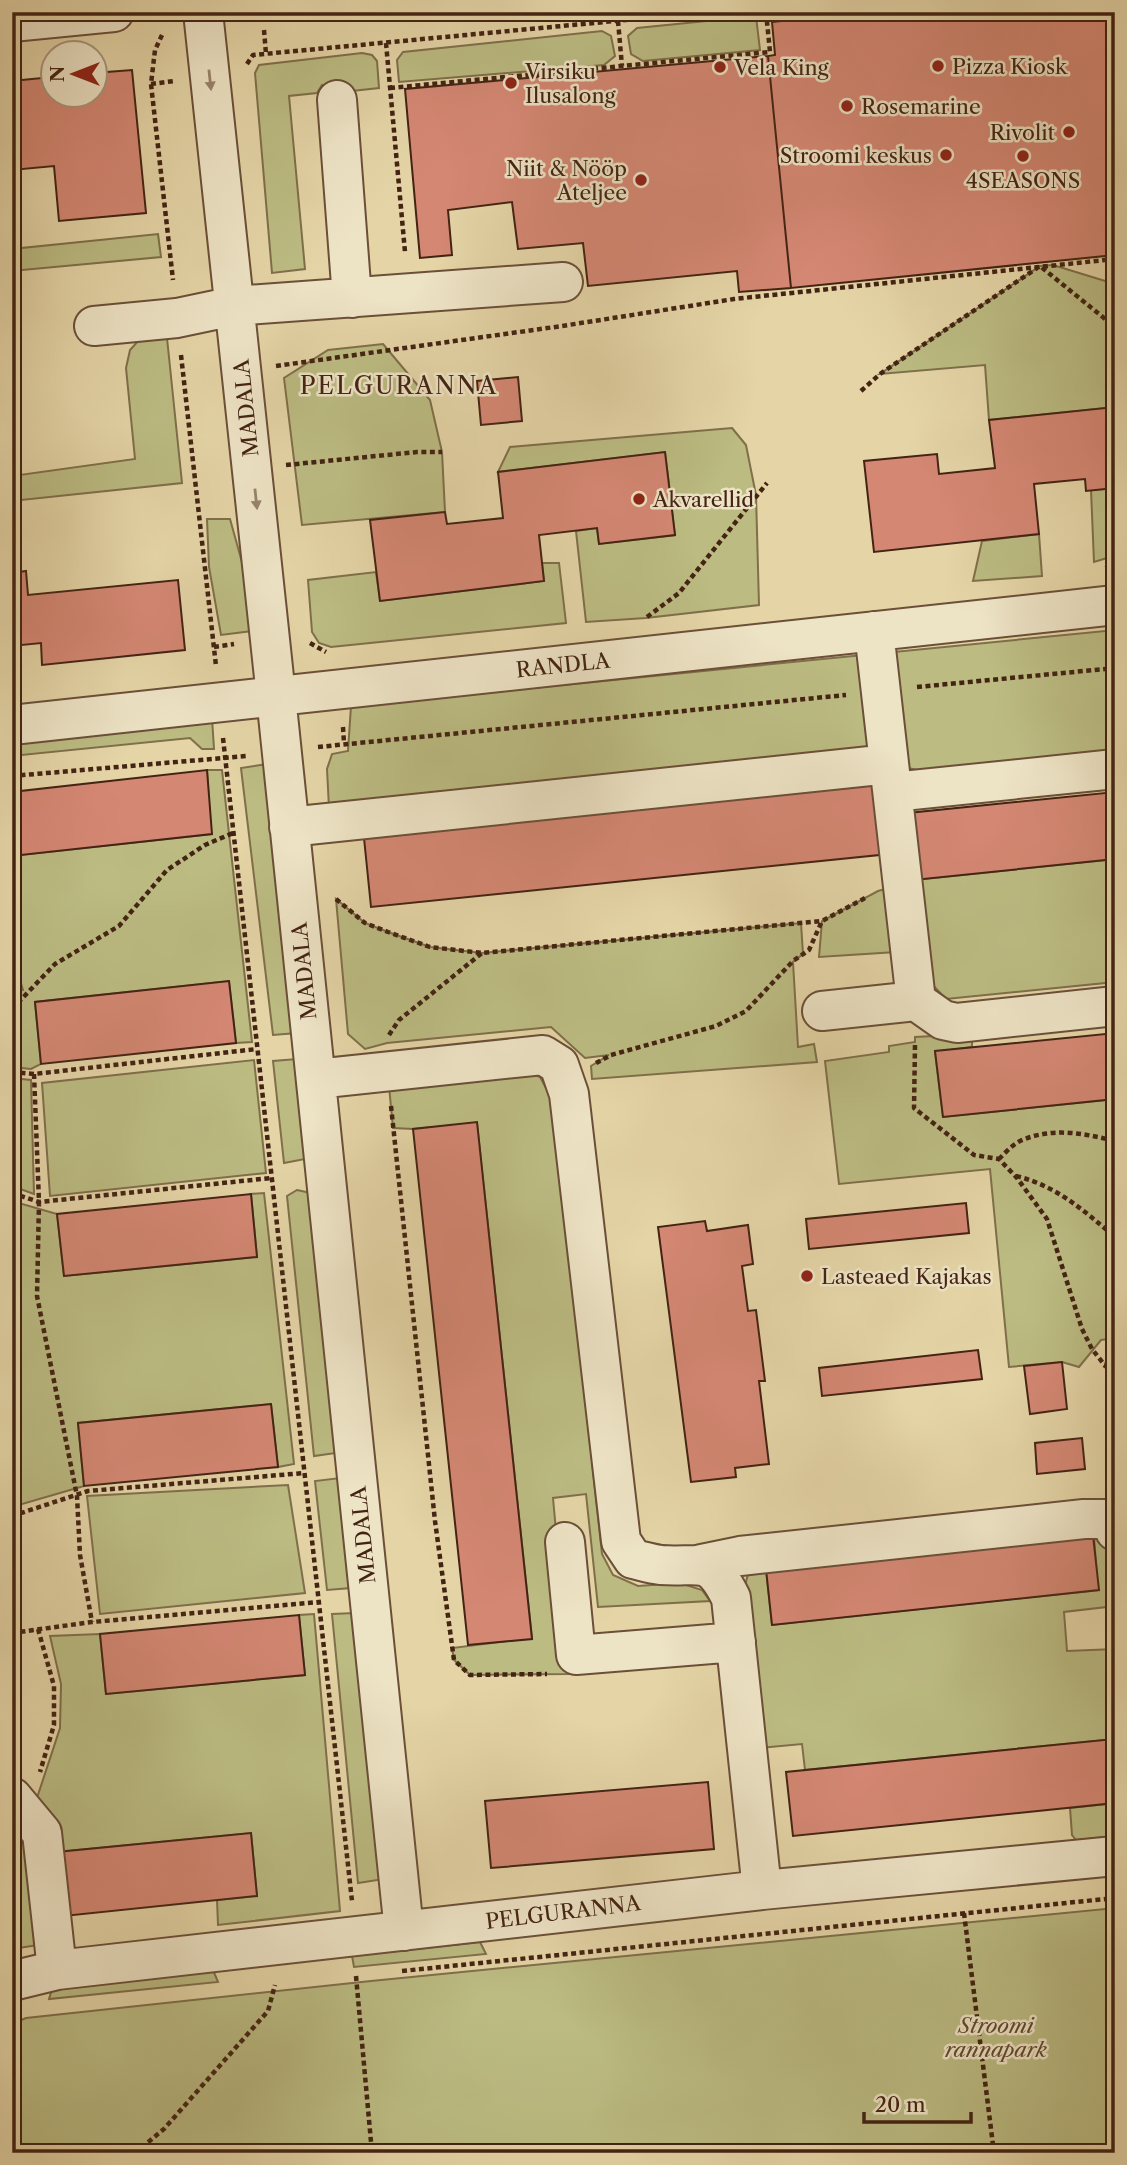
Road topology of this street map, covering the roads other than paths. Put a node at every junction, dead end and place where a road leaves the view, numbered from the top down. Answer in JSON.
{"nodes":[{"id":1,"x":114,"y":12,"type":"edge"},
{"id":2,"x":203,"y":12,"type":"edge"},
{"id":3,"x":12,"y":22,"type":"edge"},
{"id":4,"x":337,"y":100,"type":"dead end"},
{"id":5,"x":563,"y":282,"type":"dead end"},
{"id":6,"x":352,"y":298,"type":"junction"},
{"id":7,"x":234,"y":306,"type":"junction"},
{"id":8,"x":94,"y":326,"type":"dead end"},
{"id":9,"x":1115,"y":605,"type":"edge"},
{"id":10,"x":874,"y":631,"type":"junction"},
{"id":11,"x":276,"y":696,"type":"junction"},
{"id":12,"x":12,"y":725,"type":"edge"},
{"id":13,"x":1115,"y":769,"type":"edge"},
{"id":14,"x":891,"y":778,"type":"junction"},
{"id":15,"x":289,"y":827,"type":"junction"},
{"id":16,"x":916,"y":1001,"type":"junction"},
{"id":17,"x":1115,"y":1006,"type":"edge"},
{"id":18,"x":822,"y":1011,"type":"dead end"},
{"id":19,"x":316,"y":1079,"type":"junction"},
{"id":20,"x":1115,"y":1531,"type":"edge"},
{"id":21,"x":565,"y":1542,"type":"dead end"},
{"id":22,"x":701,"y":1564,"type":"junction"},
{"id":23,"x":736,"y":1642,"type":"junction"},
{"id":24,"x":18,"y":1805,"type":"edge"},
{"id":25,"x":1115,"y":1856,"type":"edge"},
{"id":26,"x":762,"y":1890,"type":"junction"},
{"id":27,"x":404,"y":1931,"type":"junction"},
{"id":28,"x":57,"y":1970,"type":"junction"},
{"id":29,"x":12,"y":1981,"type":"edge"}],
"edges":[{"from":1,"to":3,"type":"street"},
{"from":2,"to":7,"type":"street","name":"MADALA","one_way":true},
{"from":4,"to":6,"type":"street"},
{"from":5,"to":6,"type":"street"},
{"from":6,"to":7,"type":"street"},
{"from":7,"to":8,"type":"street"},
{"from":7,"to":11,"type":"street","name":"MADALA","one_way":true},
{"from":9,"to":10,"type":"street","name":"RANDLA"},
{"from":10,"to":11,"type":"street","name":"RANDLA"},
{"from":10,"to":14,"type":"street"},
{"from":11,"to":12,"type":"street","name":"RANDLA"},
{"from":11,"to":15,"type":"street","name":"MADALA"},
{"from":13,"to":14,"type":"street"},
{"from":14,"to":15,"type":"street"},
{"from":14,"to":16,"type":"street"},
{"from":15,"to":19,"type":"street","name":"MADALA"},
{"from":16,"to":17,"type":"street"},
{"from":16,"to":18,"type":"street"},
{"from":19,"to":22,"type":"street"},
{"from":19,"to":27,"type":"street","name":"MADALA"},
{"from":20,"to":22,"type":"street"},
{"from":21,"to":23,"type":"street"},
{"from":22,"to":23,"type":"street"},
{"from":23,"to":26,"type":"street"},
{"from":24,"to":28,"type":"street"},
{"from":25,"to":26,"type":"street","name":"PELGURANNA"},
{"from":26,"to":27,"type":"street","name":"PELGURANNA"},
{"from":27,"to":28,"type":"street","name":"PELGURANNA"},
{"from":28,"to":29,"type":"street","name":"PELGURANNA"}]}
